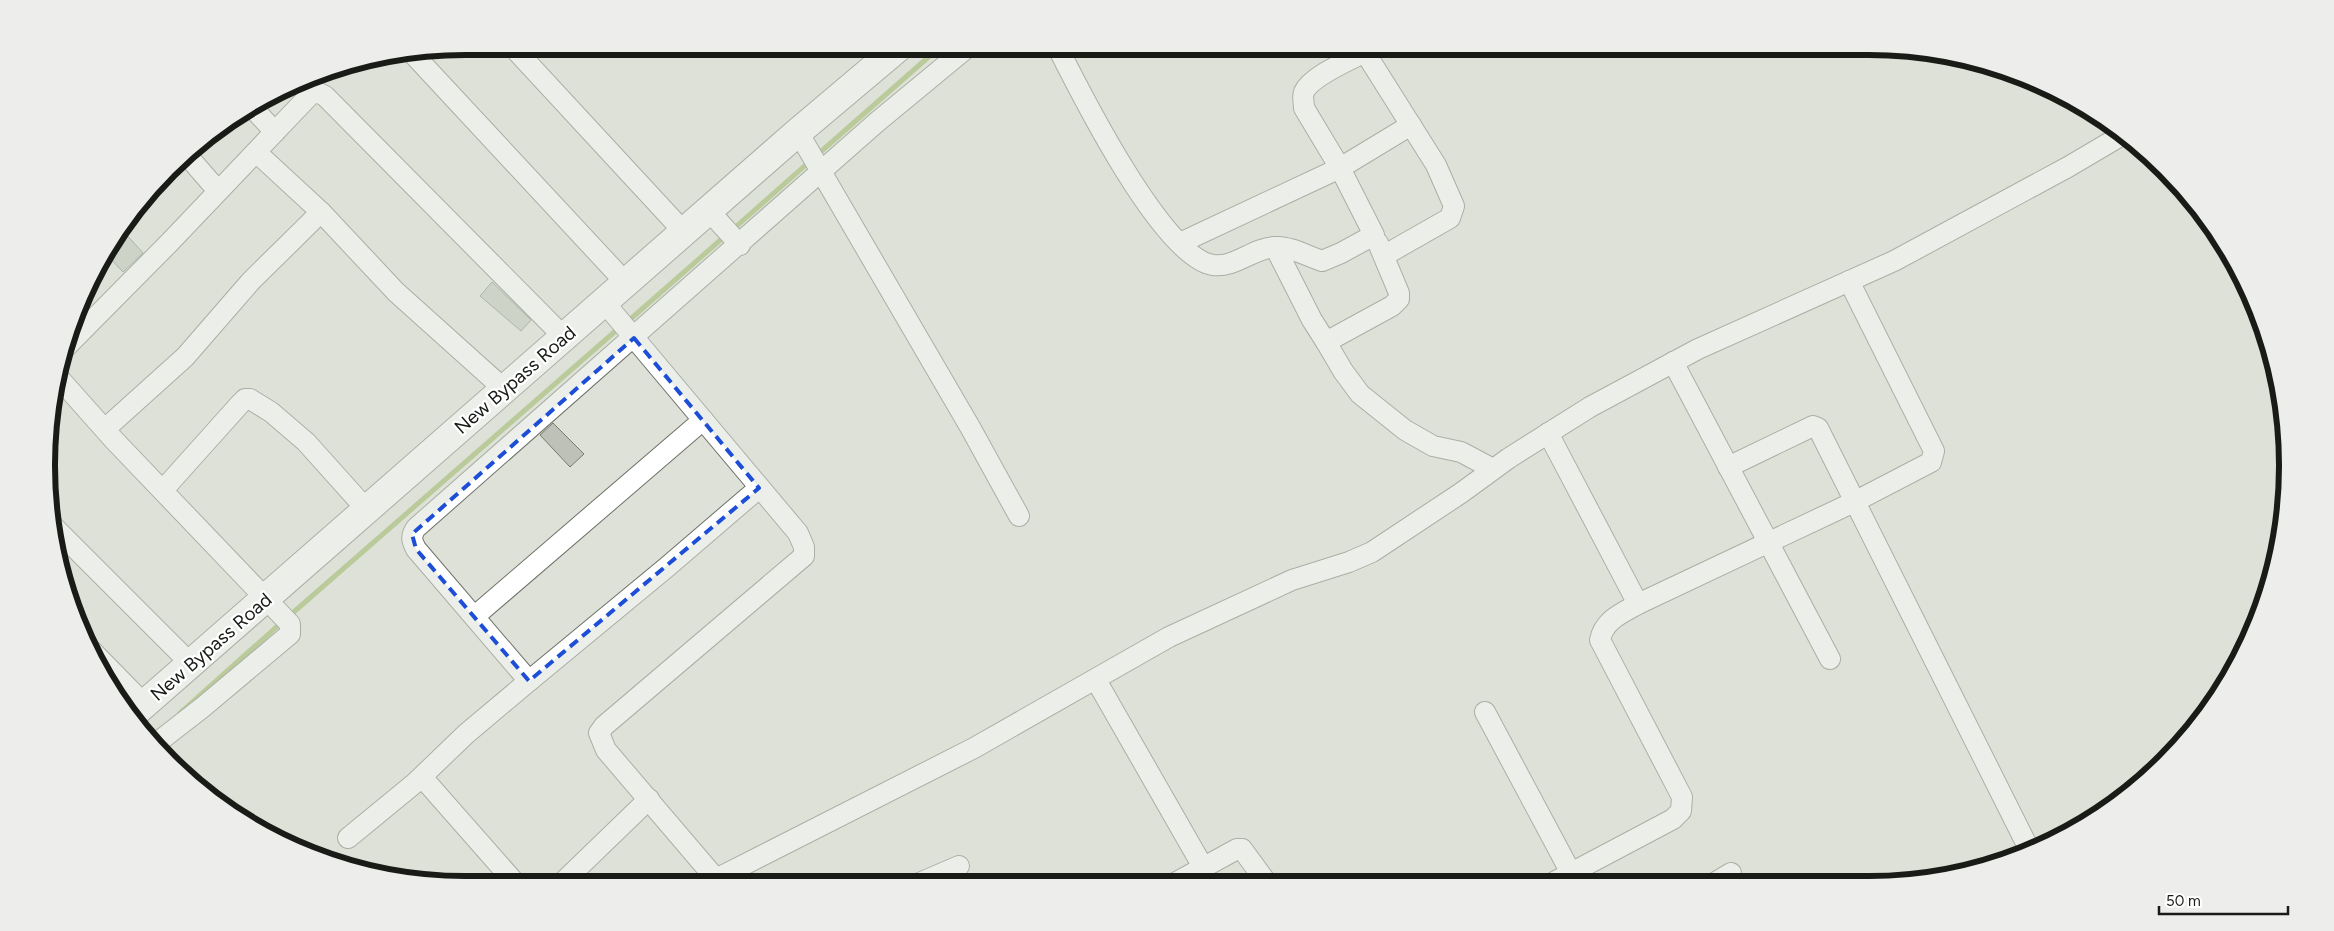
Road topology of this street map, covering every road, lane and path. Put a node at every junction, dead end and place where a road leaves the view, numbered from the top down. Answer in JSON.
{"nodes":[{"id":1,"x":520,"y":55,"type":"edge"},
{"id":2,"x":893,"y":55,"type":"edge"},
{"id":3,"x":958,"y":55,"type":"edge"},
{"id":4,"x":1062,"y":55,"type":"edge"},
{"id":5,"x":1353,"y":55,"type":"edge"},
{"id":6,"x":1367,"y":55,"type":"edge"},
{"id":7,"x":417,"y":58,"type":"edge"},
{"id":8,"x":257,"y":112,"type":"edge"},
{"id":9,"x":1412,"y":125,"type":"junction"},
{"id":10,"x":275,"y":132,"type":"junction"},
{"id":11,"x":2116,"y":139,"type":"edge"},
{"id":12,"x":256,"y":152,"type":"junction"},
{"id":13,"x":811,"y":155,"type":"junction"},
{"id":14,"x":191,"y":160,"type":"edge"},
{"id":15,"x":1340,"y":168,"type":"junction"},
{"id":16,"x":218,"y":191,"type":"junction"},
{"id":17,"x":320,"y":212,"type":"junction"},
{"id":18,"x":726,"y":230,"type":"junction"},
{"id":19,"x":684,"y":232,"type":"junction"},
{"id":20,"x":1374,"y":235,"type":"junction"},
{"id":21,"x":1180,"y":244,"type":"junction"},
{"id":22,"x":1275,"y":247,"type":"junction"},
{"id":23,"x":1385,"y":255,"type":"junction"},
{"id":24,"x":1322,"y":261,"type":"junction"},
{"id":25,"x":1289,"y":278,"type":"junction"},
{"id":26,"x":1849,"y":281,"type":"junction"},
{"id":27,"x":626,"y":283,"type":"junction"},
{"id":28,"x":621,"y":323,"type":"junction"},
{"id":29,"x":77,"y":335,"type":"edge"},
{"id":30,"x":564,"y":337,"type":"junction"},
{"id":31,"x":1326,"y":342,"type":"junction"},
{"id":32,"x":1673,"y":362,"type":"junction"},
{"id":33,"x":63,"y":383,"type":"edge"},
{"id":34,"x":504,"y":389,"type":"junction"},
{"id":35,"x":703,"y":420,"type":"junction"},
{"id":36,"x":105,"y":429,"type":"junction"},
{"id":37,"x":1548,"y":434,"type":"junction"},
{"id":38,"x":1728,"y":468,"type":"junction"},
{"id":39,"x":1493,"y":469,"type":"junction"},
{"id":40,"x":759,"y":488,"type":"junction"},
{"id":41,"x":163,"y":490,"type":"junction"},
{"id":42,"x":1854,"y":502,"type":"junction"},
{"id":43,"x":367,"y":510,"type":"junction"},
{"id":44,"x":1019,"y":516,"type":"dead end"},
{"id":45,"x":61,"y":534,"type":"edge"},
{"id":46,"x":1767,"y":542,"type":"junction"},
{"id":47,"x":1638,"y":604,"type":"junction"},
{"id":48,"x":280,"y":612,"type":"junction"},
{"id":49,"x":475,"y":616,"type":"junction"},
{"id":50,"x":1830,"y":659,"type":"dead end"},
{"id":51,"x":191,"y":664,"type":"junction"},
{"id":52,"x":1096,"y":680,"type":"junction"},
{"id":53,"x":529,"y":681,"type":"junction"},
{"id":54,"x":117,"y":683,"type":"edge"},
{"id":55,"x":138,"y":709,"type":"edge"},
{"id":56,"x":1485,"y":712,"type":"dead end"},
{"id":57,"x":161,"y":740,"type":"edge"},
{"id":58,"x":422,"y":777,"type":"junction"},
{"id":59,"x":650,"y":799,"type":"junction"},
{"id":60,"x":348,"y":838,"type":"dead end"},
{"id":61,"x":2027,"y":845,"type":"edge"},
{"id":62,"x":959,"y":866,"type":"dead end"},
{"id":63,"x":1203,"y":867,"type":"junction"},
{"id":64,"x":509,"y":876,"type":"edge"},
{"id":65,"x":568,"y":876,"type":"edge"},
{"id":66,"x":711,"y":876,"type":"edge"},
{"id":67,"x":728,"y":876,"type":"edge"},
{"id":68,"x":936,"y":876,"type":"edge"},
{"id":69,"x":1187,"y":876,"type":"edge"},
{"id":70,"x":1262,"y":876,"type":"edge"},
{"id":71,"x":1561,"y":876,"type":"edge"},
{"id":72,"x":1566,"y":876,"type":"edge"}],
"edges":[{"from":1,"to":19,"type":"street"},
{"from":2,"to":13,"type":"main road","name":"New Bypass Road"},
{"from":3,"to":13,"type":"street"},
{"from":4,"to":21,"type":"street"},
{"from":5,"to":15,"type":"street"},
{"from":6,"to":9,"type":"street"},
{"from":7,"to":27,"type":"street"},
{"from":8,"to":10,"type":"street"},
{"from":9,"to":15,"type":"street"},
{"from":9,"to":23,"type":"street"},
{"from":10,"to":12,"type":"street"},
{"from":10,"to":30,"type":"street"},
{"from":11,"to":26,"type":"street"},
{"from":12,"to":16,"type":"street"},
{"from":12,"to":17,"type":"street"},
{"from":13,"to":18,"type":"main road","name":"New Bypass Road"},
{"from":13,"to":18,"type":"street"},
{"from":13,"to":44,"type":"street"},
{"from":14,"to":16,"type":"street"},
{"from":15,"to":20,"type":"street"},
{"from":15,"to":21,"type":"street"},
{"from":16,"to":29,"type":"street"},
{"from":17,"to":34,"type":"street"},
{"from":17,"to":36,"type":"street"},
{"from":18,"to":19,"type":"main road","name":"New Bypass Road"},
{"from":18,"to":28,"type":"street"},
{"from":19,"to":27,"type":"main road","name":"New Bypass Road"},
{"from":20,"to":23,"type":"street"},
{"from":20,"to":24,"type":"street"},
{"from":21,"to":22,"type":"street"},
{"from":22,"to":24,"type":"street"},
{"from":22,"to":25,"type":"street"},
{"from":23,"to":31,"type":"street"},
{"from":24,"to":25,"type":"street"},
{"from":25,"to":31,"type":"street"},
{"from":26,"to":32,"type":"street"},
{"from":26,"to":42,"type":"street"},
{"from":27,"to":28,"type":"main road","name":"New Bypass Road"},
{"from":28,"to":30,"type":"main road","name":"New Bypass Road"},
{"from":28,"to":35,"type":"street"},
{"from":28,"to":49,"type":"street"},
{"from":30,"to":34,"type":"main road","name":"New Bypass Road"},
{"from":31,"to":39,"type":"street"},
{"from":32,"to":37,"type":"street"},
{"from":32,"to":38,"type":"street"},
{"from":33,"to":36,"type":"street"},
{"from":34,"to":43,"type":"main road","name":"New Bypass Road"},
{"from":35,"to":40,"type":"street"},
{"from":35,"to":49,"type":"street"},
{"from":36,"to":41,"type":"street"},
{"from":37,"to":39,"type":"street"},
{"from":37,"to":47,"type":"street"},
{"from":38,"to":42,"type":"street"},
{"from":38,"to":46,"type":"street"},
{"from":39,"to":52,"type":"street"},
{"from":40,"to":53,"type":"street"},
{"from":40,"to":59,"type":"street"},
{"from":41,"to":43,"type":"street"},
{"from":41,"to":48,"type":"street"},
{"from":42,"to":46,"type":"street"},
{"from":42,"to":61,"type":"street"},
{"from":43,"to":48,"type":"main road","name":"New Bypass Road"},
{"from":45,"to":51,"type":"street"},
{"from":46,"to":47,"type":"street"},
{"from":46,"to":50,"type":"street"},
{"from":47,"to":72,"type":"street"},
{"from":48,"to":51,"type":"main road","name":"New Bypass Road"},
{"from":48,"to":57,"type":"street"},
{"from":49,"to":53,"type":"street"},
{"from":51,"to":55,"type":"main road","name":"New Bypass Road"},
{"from":52,"to":63,"type":"street"},
{"from":52,"to":67,"type":"street"},
{"from":53,"to":58,"type":"street"},
{"from":54,"to":55,"type":"street"},
{"from":56,"to":71,"type":"street"},
{"from":58,"to":60,"type":"street"},
{"from":58,"to":64,"type":"street"},
{"from":59,"to":65,"type":"street"},
{"from":59,"to":66,"type":"street"},
{"from":62,"to":68,"type":"street"},
{"from":63,"to":69,"type":"street"},
{"from":63,"to":70,"type":"street"}]}
